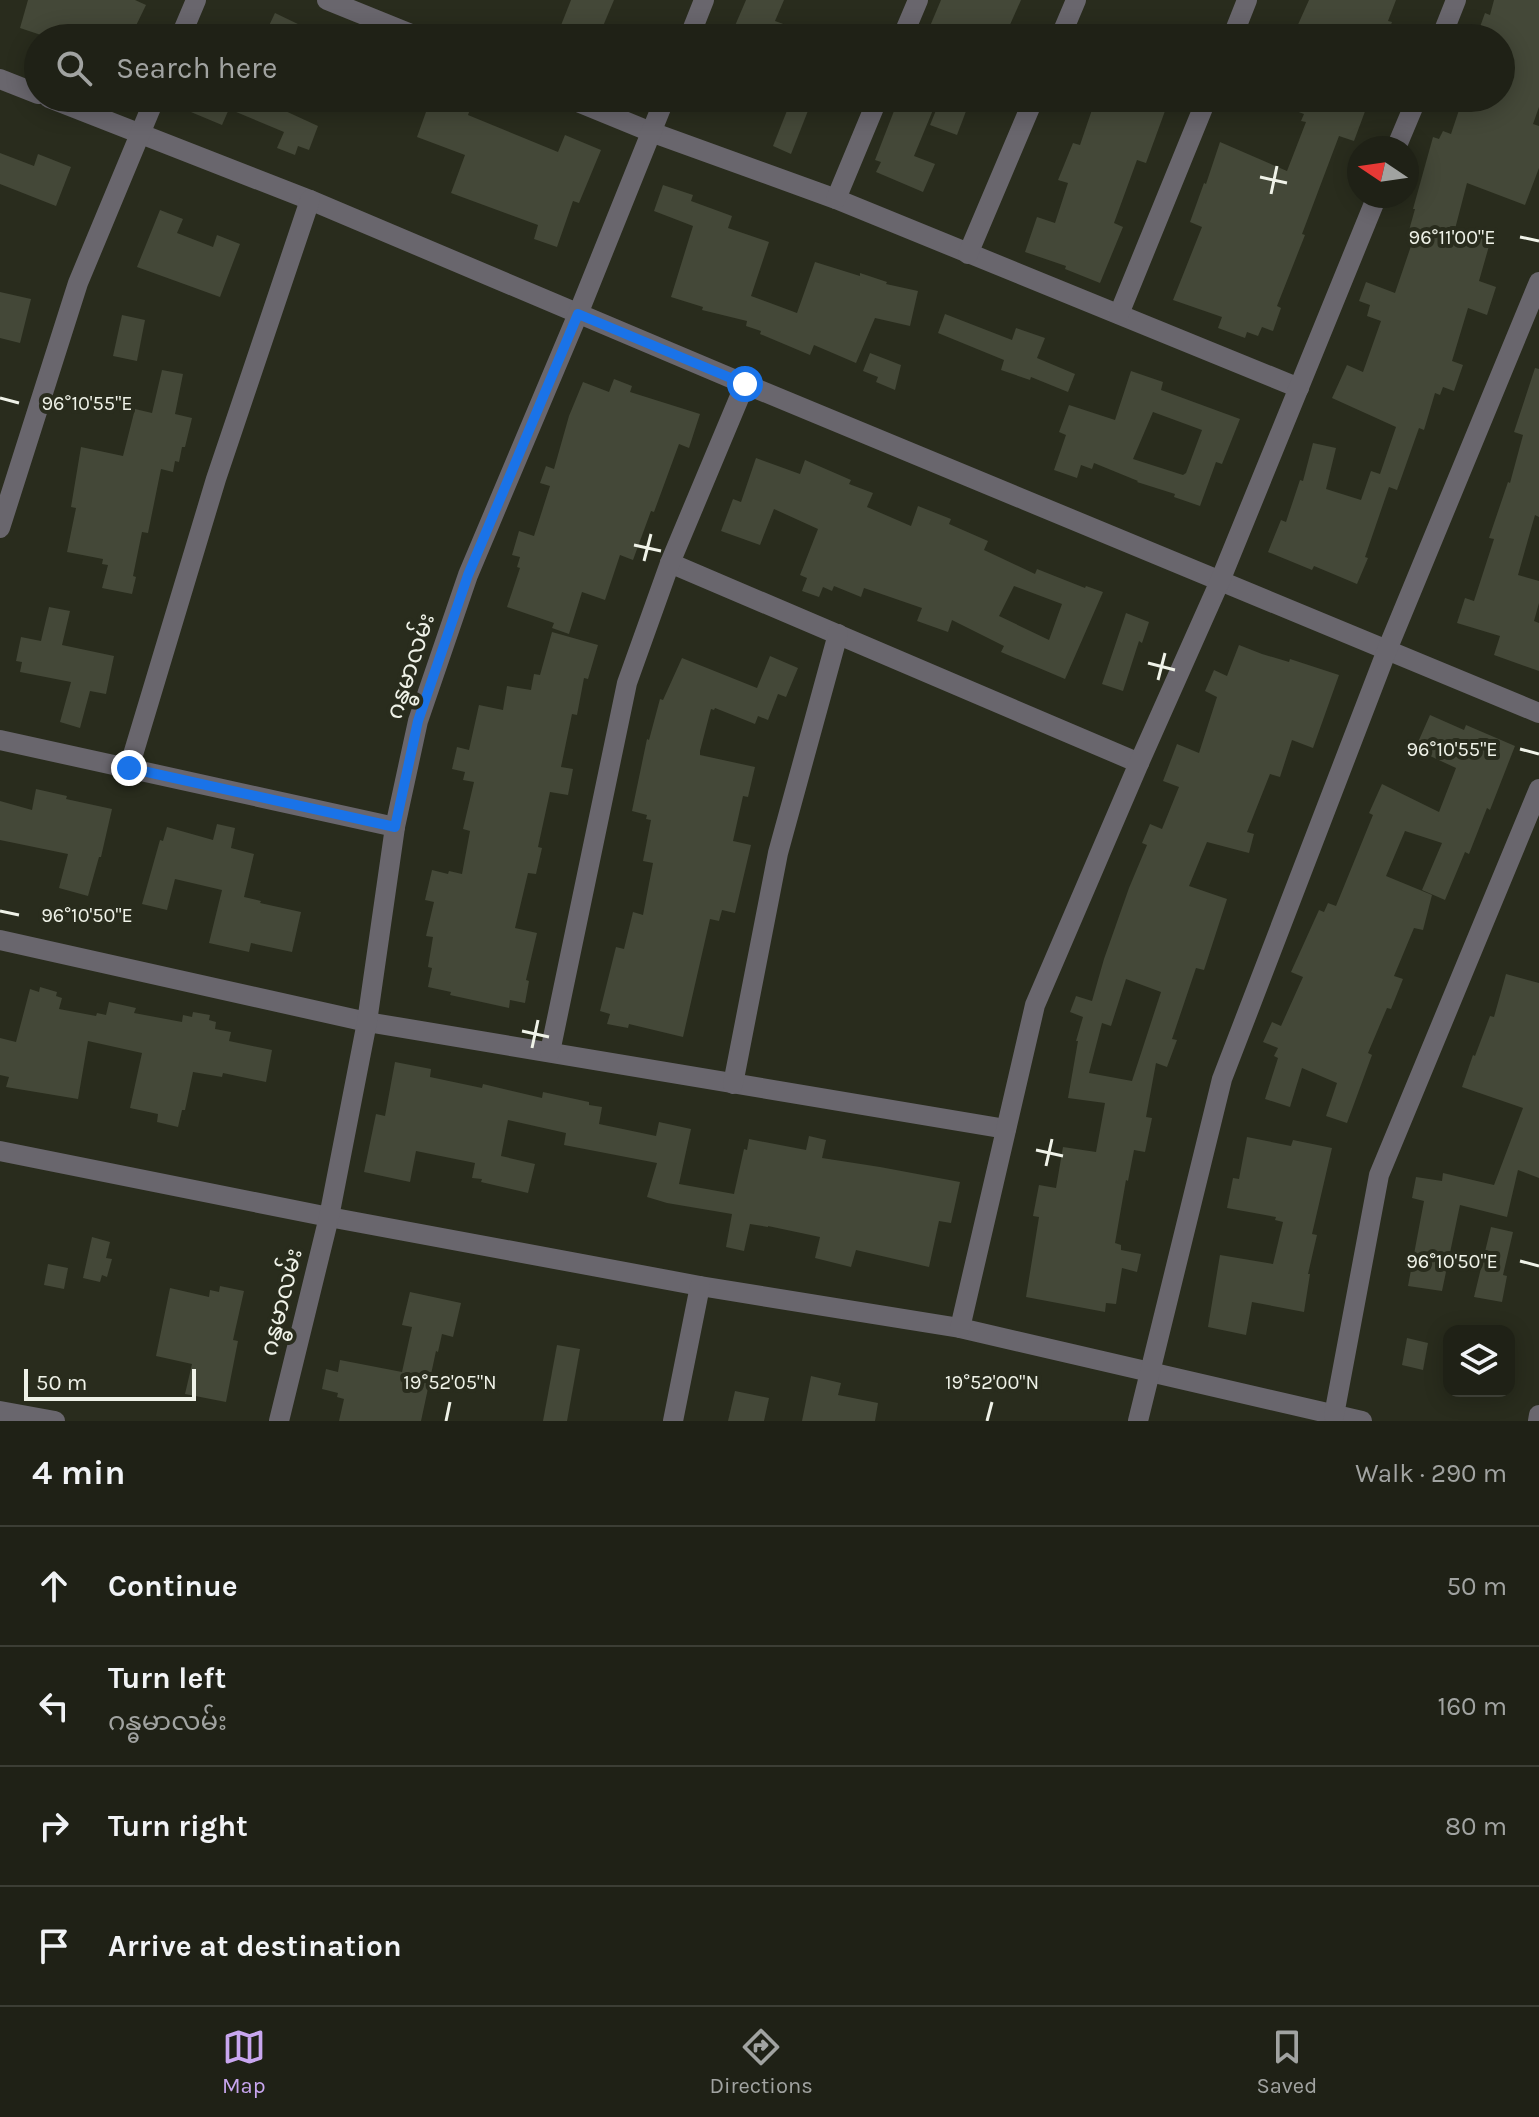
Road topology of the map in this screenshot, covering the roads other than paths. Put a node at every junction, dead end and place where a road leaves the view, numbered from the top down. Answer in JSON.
{"nodes":[{"id":1,"x":196,"y":0,"type":"edge"},
{"id":2,"x":327,"y":0,"type":"edge"},
{"id":3,"x":704,"y":0,"type":"edge"},
{"id":4,"x":918,"y":0,"type":"edge"},
{"id":5,"x":1076,"y":0,"type":"edge"},
{"id":6,"x":1247,"y":0,"type":"edge"},
{"id":7,"x":1456,"y":0,"type":"edge"},
{"id":8,"x":186,"y":24,"type":"edge"},
{"id":9,"x":386,"y":24,"type":"edge"},
{"id":10,"x":695,"y":24,"type":"edge"},
{"id":11,"x":908,"y":24,"type":"edge"},
{"id":12,"x":1066,"y":24,"type":"edge"},
{"id":13,"x":1238,"y":24,"type":"edge"},
{"id":14,"x":1447,"y":24,"type":"edge"},
{"id":15,"x":0,"y":79,"type":"edge"},
{"id":16,"x":24,"y":88,"type":"edge"},
{"id":17,"x":84,"y":112,"type":"edge"},
{"id":18,"x":149,"y":112,"type":"edge"},
{"id":19,"x":602,"y":112,"type":"edge"},
{"id":20,"x":659,"y":112,"type":"edge"},
{"id":21,"x":872,"y":112,"type":"edge"},
{"id":22,"x":1028,"y":112,"type":"edge"},
{"id":23,"x":1201,"y":112,"type":"edge"},
{"id":24,"x":1411,"y":112,"type":"edge"},
{"id":25,"x":651,"y":132,"type":"junction"},
{"id":26,"x":140,"y":134,"type":"junction"},
{"id":27,"x":1401,"y":136,"type":"edge"},
{"id":28,"x":836,"y":199,"type":"junction"},
{"id":29,"x":310,"y":200,"type":"junction"},
{"id":30,"x":1372,"y":208,"type":"edge"},
{"id":31,"x":968,"y":254,"type":"junction"},
{"id":32,"x":1539,"y":282,"type":"edge"},
{"id":33,"x":578,"y":314,"type":"junction"},
{"id":34,"x":1119,"y":314,"type":"junction"},
{"id":35,"x":745,"y":384,"type":"junction"},
{"id":36,"x":1299,"y":388,"type":"junction"},
{"id":37,"x":0,"y":528,"type":"edge"},
{"id":38,"x":670,"y":563,"type":"junction"},
{"id":39,"x":1220,"y":581,"type":"junction"},
{"id":40,"x":838,"y":634,"type":"junction"},
{"id":41,"x":1387,"y":650,"type":"junction"},
{"id":42,"x":1539,"y":713,"type":"edge"},
{"id":43,"x":0,"y":740,"type":"edge"},
{"id":44,"x":1139,"y":763,"type":"junction"},
{"id":45,"x":129,"y":768,"type":"junction"},
{"id":46,"x":1539,"y":789,"type":"edge"},
{"id":47,"x":395,"y":827,"type":"junction"},
{"id":48,"x":0,"y":940,"type":"edge"},
{"id":49,"x":367,"y":1022,"type":"junction"},
{"id":50,"x":550,"y":1052,"type":"junction"},
{"id":51,"x":733,"y":1084,"type":"junction"},
{"id":52,"x":1006,"y":1129,"type":"junction"},
{"id":53,"x":0,"y":1151,"type":"edge"},
{"id":54,"x":329,"y":1217,"type":"junction"},
{"id":55,"x":700,"y":1286,"type":"junction"},
{"id":56,"x":960,"y":1328,"type":"junction"},
{"id":57,"x":1149,"y":1372,"type":"junction"},
{"id":58,"x":0,"y":1411,"type":"edge"},
{"id":59,"x":1334,"y":1415,"type":"junction"},
{"id":60,"x":55,"y":1421,"type":"edge"},
{"id":61,"x":279,"y":1421,"type":"edge"},
{"id":62,"x":673,"y":1421,"type":"edge"},
{"id":63,"x":1138,"y":1421,"type":"edge"},
{"id":64,"x":1362,"y":1421,"type":"edge"}],
"edges":[{"from":1,"to":8,"type":"street"},
{"from":2,"to":9,"type":"street"},
{"from":3,"to":10,"type":"street"},
{"from":4,"to":11,"type":"street"},
{"from":5,"to":12,"type":"street"},
{"from":6,"to":13,"type":"street"},
{"from":7,"to":14,"type":"street"},
{"from":15,"to":16,"type":"street"},
{"from":17,"to":26,"type":"street"},
{"from":18,"to":26,"type":"street"},
{"from":19,"to":25,"type":"street"},
{"from":20,"to":25,"type":"street","name":"ဂန္ဓမာလမ်း"},
{"from":21,"to":28,"type":"street"},
{"from":22,"to":31,"type":"street"},
{"from":23,"to":34,"type":"street"},
{"from":24,"to":27,"type":"street"},
{"from":25,"to":28,"type":"street"},
{"from":25,"to":33,"type":"street","name":"ဂန္ဓမာလမ်း"},
{"from":26,"to":29,"type":"street"},
{"from":26,"to":37,"type":"street"},
{"from":28,"to":31,"type":"street"},
{"from":29,"to":33,"type":"street"},
{"from":29,"to":45,"type":"street"},
{"from":30,"to":36,"type":"street"},
{"from":31,"to":34,"type":"street"},
{"from":32,"to":41,"type":"street"},
{"from":33,"to":35,"type":"street"},
{"from":33,"to":47,"type":"street","name":"ဂန္ဓမာလမ်း"},
{"from":34,"to":36,"type":"street"},
{"from":35,"to":38,"type":"street"},
{"from":35,"to":39,"type":"street"},
{"from":36,"to":39,"type":"street"},
{"from":38,"to":40,"type":"street"},
{"from":38,"to":50,"type":"street"},
{"from":39,"to":41,"type":"street"},
{"from":39,"to":44,"type":"street"},
{"from":40,"to":44,"type":"street"},
{"from":40,"to":51,"type":"street"},
{"from":41,"to":42,"type":"street"},
{"from":41,"to":57,"type":"street"},
{"from":43,"to":45,"type":"street"},
{"from":44,"to":52,"type":"street"},
{"from":45,"to":47,"type":"street"},
{"from":46,"to":59,"type":"street"},
{"from":47,"to":49,"type":"street","name":"ဂန္ဓမာလမ်း"},
{"from":48,"to":49,"type":"street"},
{"from":49,"to":50,"type":"street"},
{"from":49,"to":54,"type":"street","name":"ဂန္ဓမာလမ်း"},
{"from":50,"to":51,"type":"street"},
{"from":51,"to":52,"type":"street"},
{"from":52,"to":56,"type":"street"},
{"from":53,"to":54,"type":"street"},
{"from":54,"to":55,"type":"street"},
{"from":54,"to":61,"type":"street","name":"ဂန္ဓမာလမ်း"},
{"from":55,"to":56,"type":"street"},
{"from":55,"to":62,"type":"street"},
{"from":56,"to":57,"type":"street"},
{"from":57,"to":59,"type":"street"},
{"from":57,"to":63,"type":"street"},
{"from":58,"to":60,"type":"street"},
{"from":59,"to":64,"type":"street"}]}
